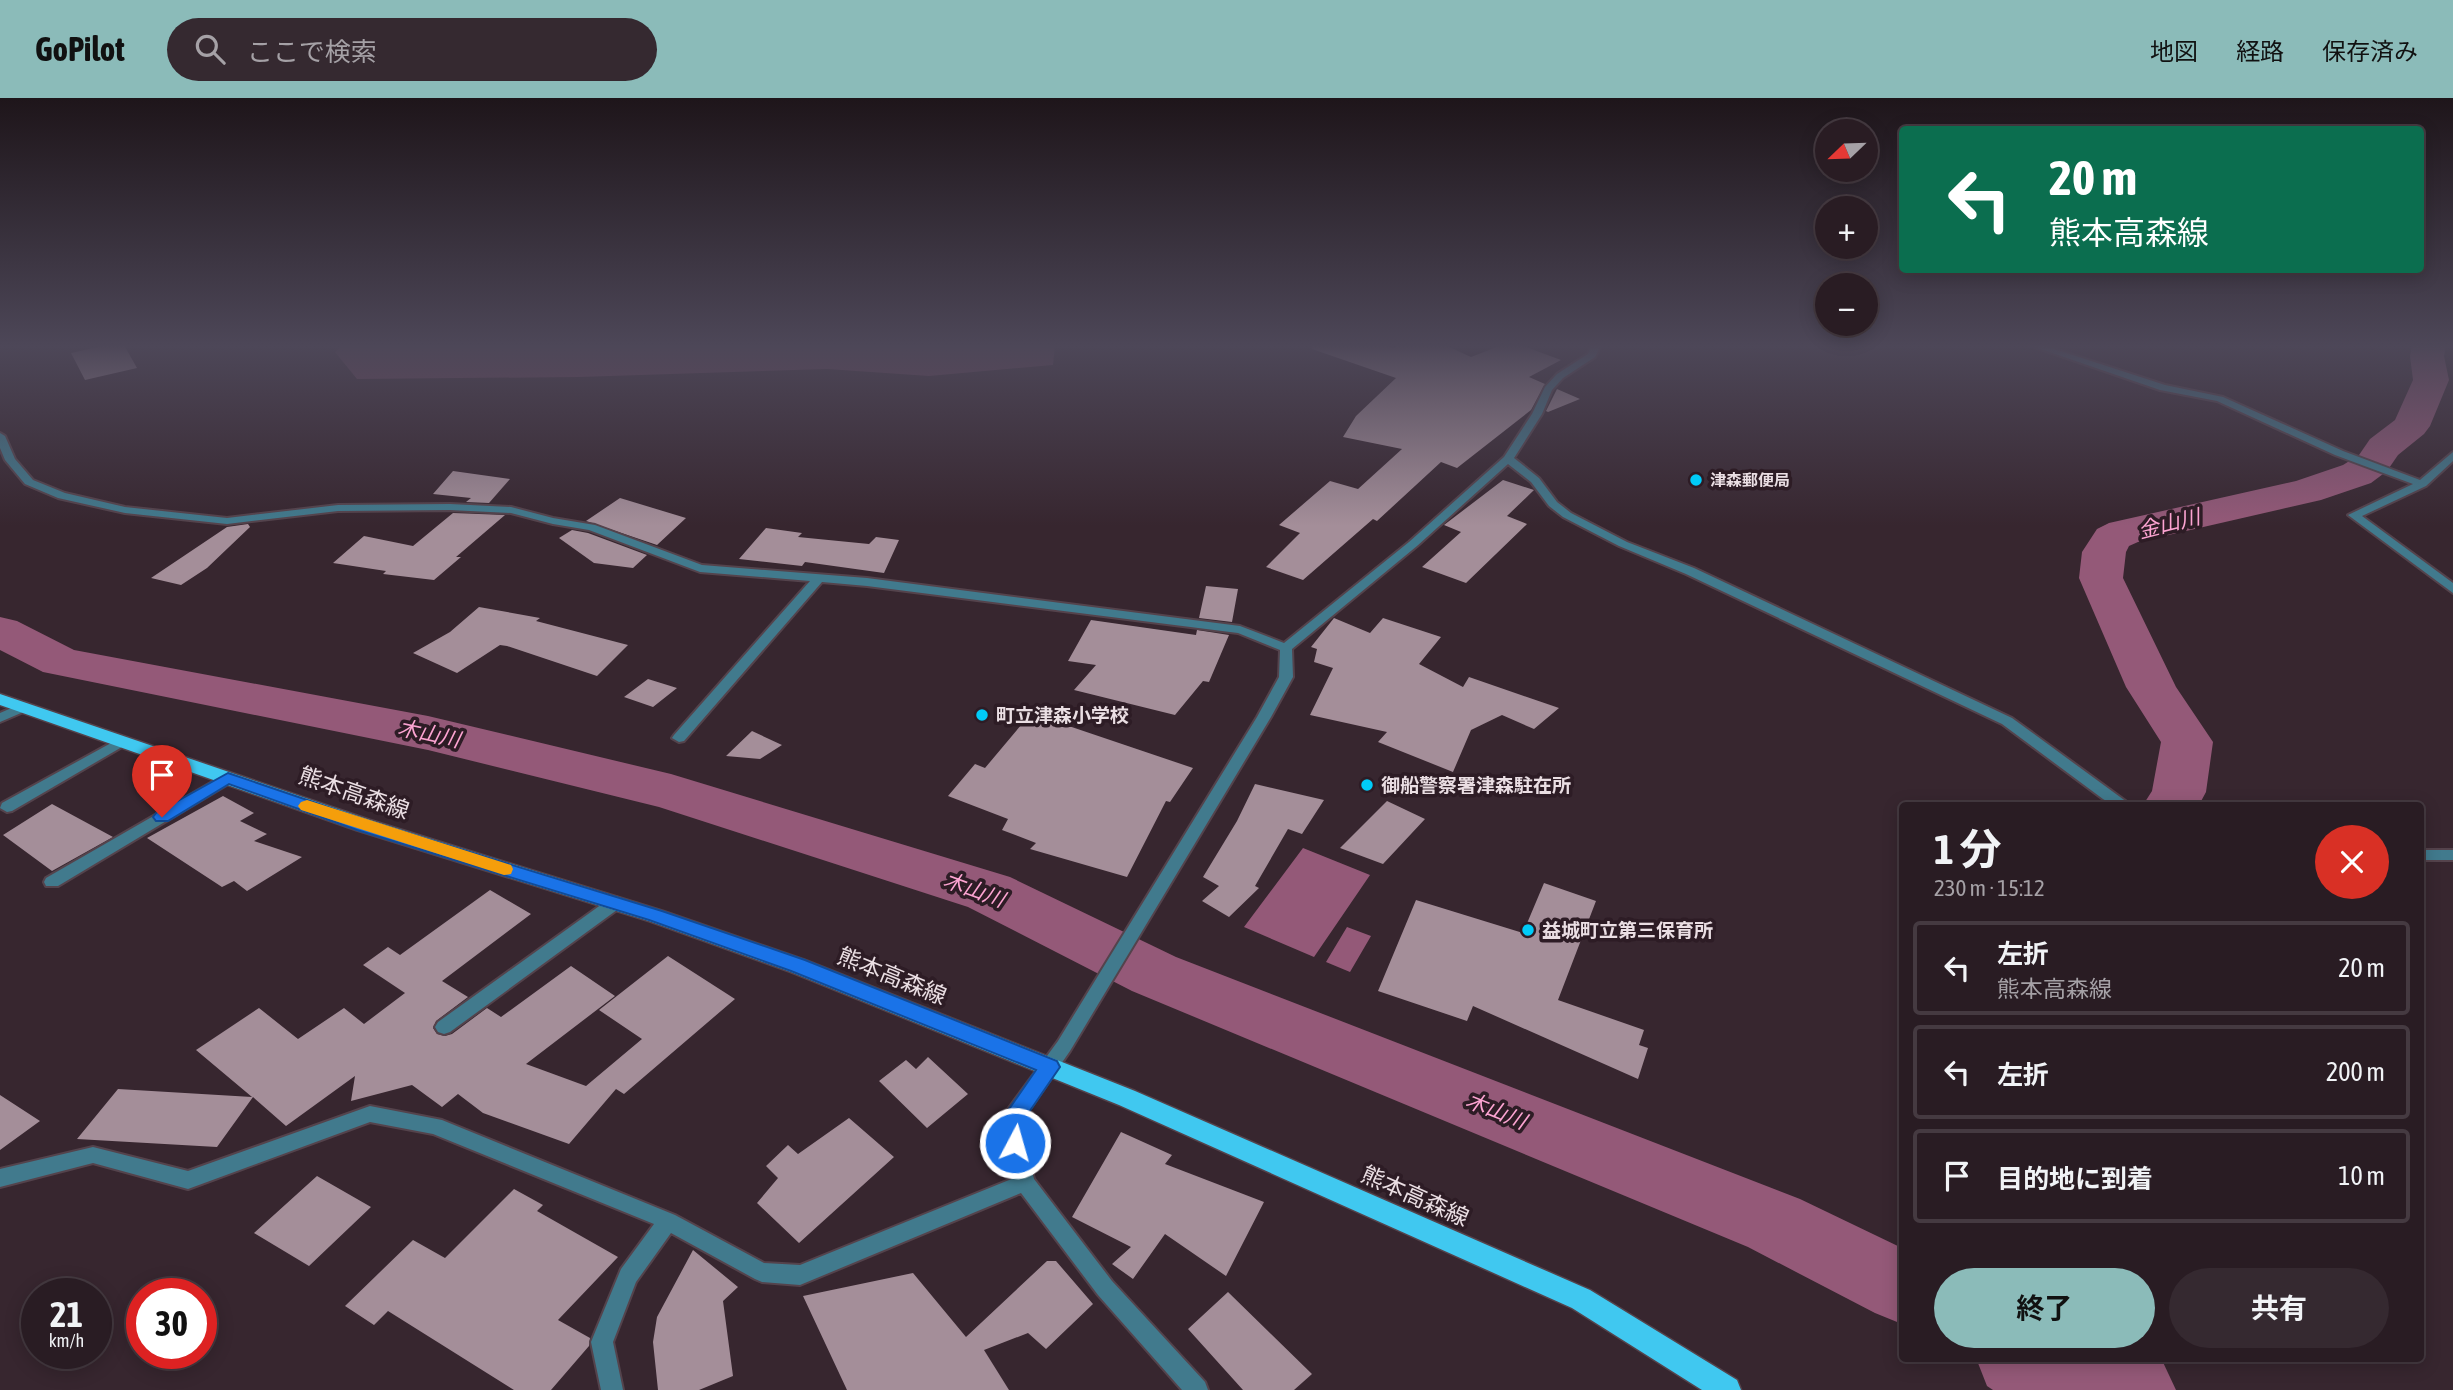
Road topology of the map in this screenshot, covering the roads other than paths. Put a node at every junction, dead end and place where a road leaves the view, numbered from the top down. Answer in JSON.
{"nodes":[{"id":1,"x":1541,"y":405,"type":"edge"},
{"id":2,"x":2232,"y":405,"type":"edge"},
{"id":3,"x":0,"y":436,"type":"edge"},
{"id":4,"x":2453,"y":455,"type":"edge"},
{"id":5,"x":1508,"y":459,"type":"junction"},
{"id":6,"x":2422,"y":484,"type":"junction"},
{"id":7,"x":819,"y":578,"type":"junction"},
{"id":8,"x":2453,"y":589,"type":"edge"},
{"id":9,"x":1286,"y":649,"type":"junction"},
{"id":10,"x":0,"y":699,"type":"edge"},
{"id":11,"x":23,"y":707,"type":"junction"},
{"id":12,"x":0,"y":718,"type":"edge"},
{"id":13,"x":679,"y":738,"type":"dead end"},
{"id":14,"x":122,"y":741,"type":"junction"},
{"id":15,"x":228,"y":778,"type":"junction"},
{"id":16,"x":2118,"y":802,"type":"edge"},
{"id":17,"x":7,"y":807,"type":"dead end"},
{"id":18,"x":2424,"y":855,"type":"edge"},
{"id":19,"x":2453,"y":855,"type":"edge"},
{"id":20,"x":52,"y":882,"type":"dead end"},
{"id":21,"x":615,"y":903,"type":"junction"},
{"id":22,"x":444,"y":1027,"type":"dead end"},
{"id":23,"x":1050,"y":1067,"type":"junction"},
{"id":24,"x":0,"y":1178,"type":"edge"},
{"id":25,"x":1025,"y":1183,"type":"junction"},
{"id":26,"x":668,"y":1221,"type":"junction"},
{"id":27,"x":612,"y":1390,"type":"edge"},
{"id":28,"x":1197,"y":1390,"type":"edge"},
{"id":29,"x":1727,"y":1390,"type":"edge"}],
"edges":[{"from":1,"to":5,"type":"street"},
{"from":2,"to":6,"type":"street"},
{"from":3,"to":7,"type":"street"},
{"from":4,"to":6,"type":"street"},
{"from":5,"to":9,"type":"street"},
{"from":5,"to":16,"type":"street"},
{"from":6,"to":8,"type":"street"},
{"from":7,"to":9,"type":"street"},
{"from":7,"to":13,"type":"street"},
{"from":9,"to":23,"type":"street"},
{"from":10,"to":11,"type":"main road","name":"熊本高森線"},
{"from":11,"to":12,"type":"street"},
{"from":11,"to":14,"type":"main road","name":"熊本高森線"},
{"from":14,"to":15,"type":"main road","name":"熊本高森線"},
{"from":14,"to":17,"type":"street"},
{"from":15,"to":20,"type":"street"},
{"from":15,"to":21,"type":"main road","name":"熊本高森線"},
{"from":18,"to":19,"type":"street"},
{"from":21,"to":22,"type":"street"},
{"from":21,"to":23,"type":"main road","name":"熊本高森線"},
{"from":23,"to":25,"type":"street"},
{"from":23,"to":29,"type":"main road","name":"熊本高森線"},
{"from":24,"to":26,"type":"street"},
{"from":25,"to":26,"type":"street"},
{"from":25,"to":28,"type":"street"},
{"from":26,"to":27,"type":"street"}]}
